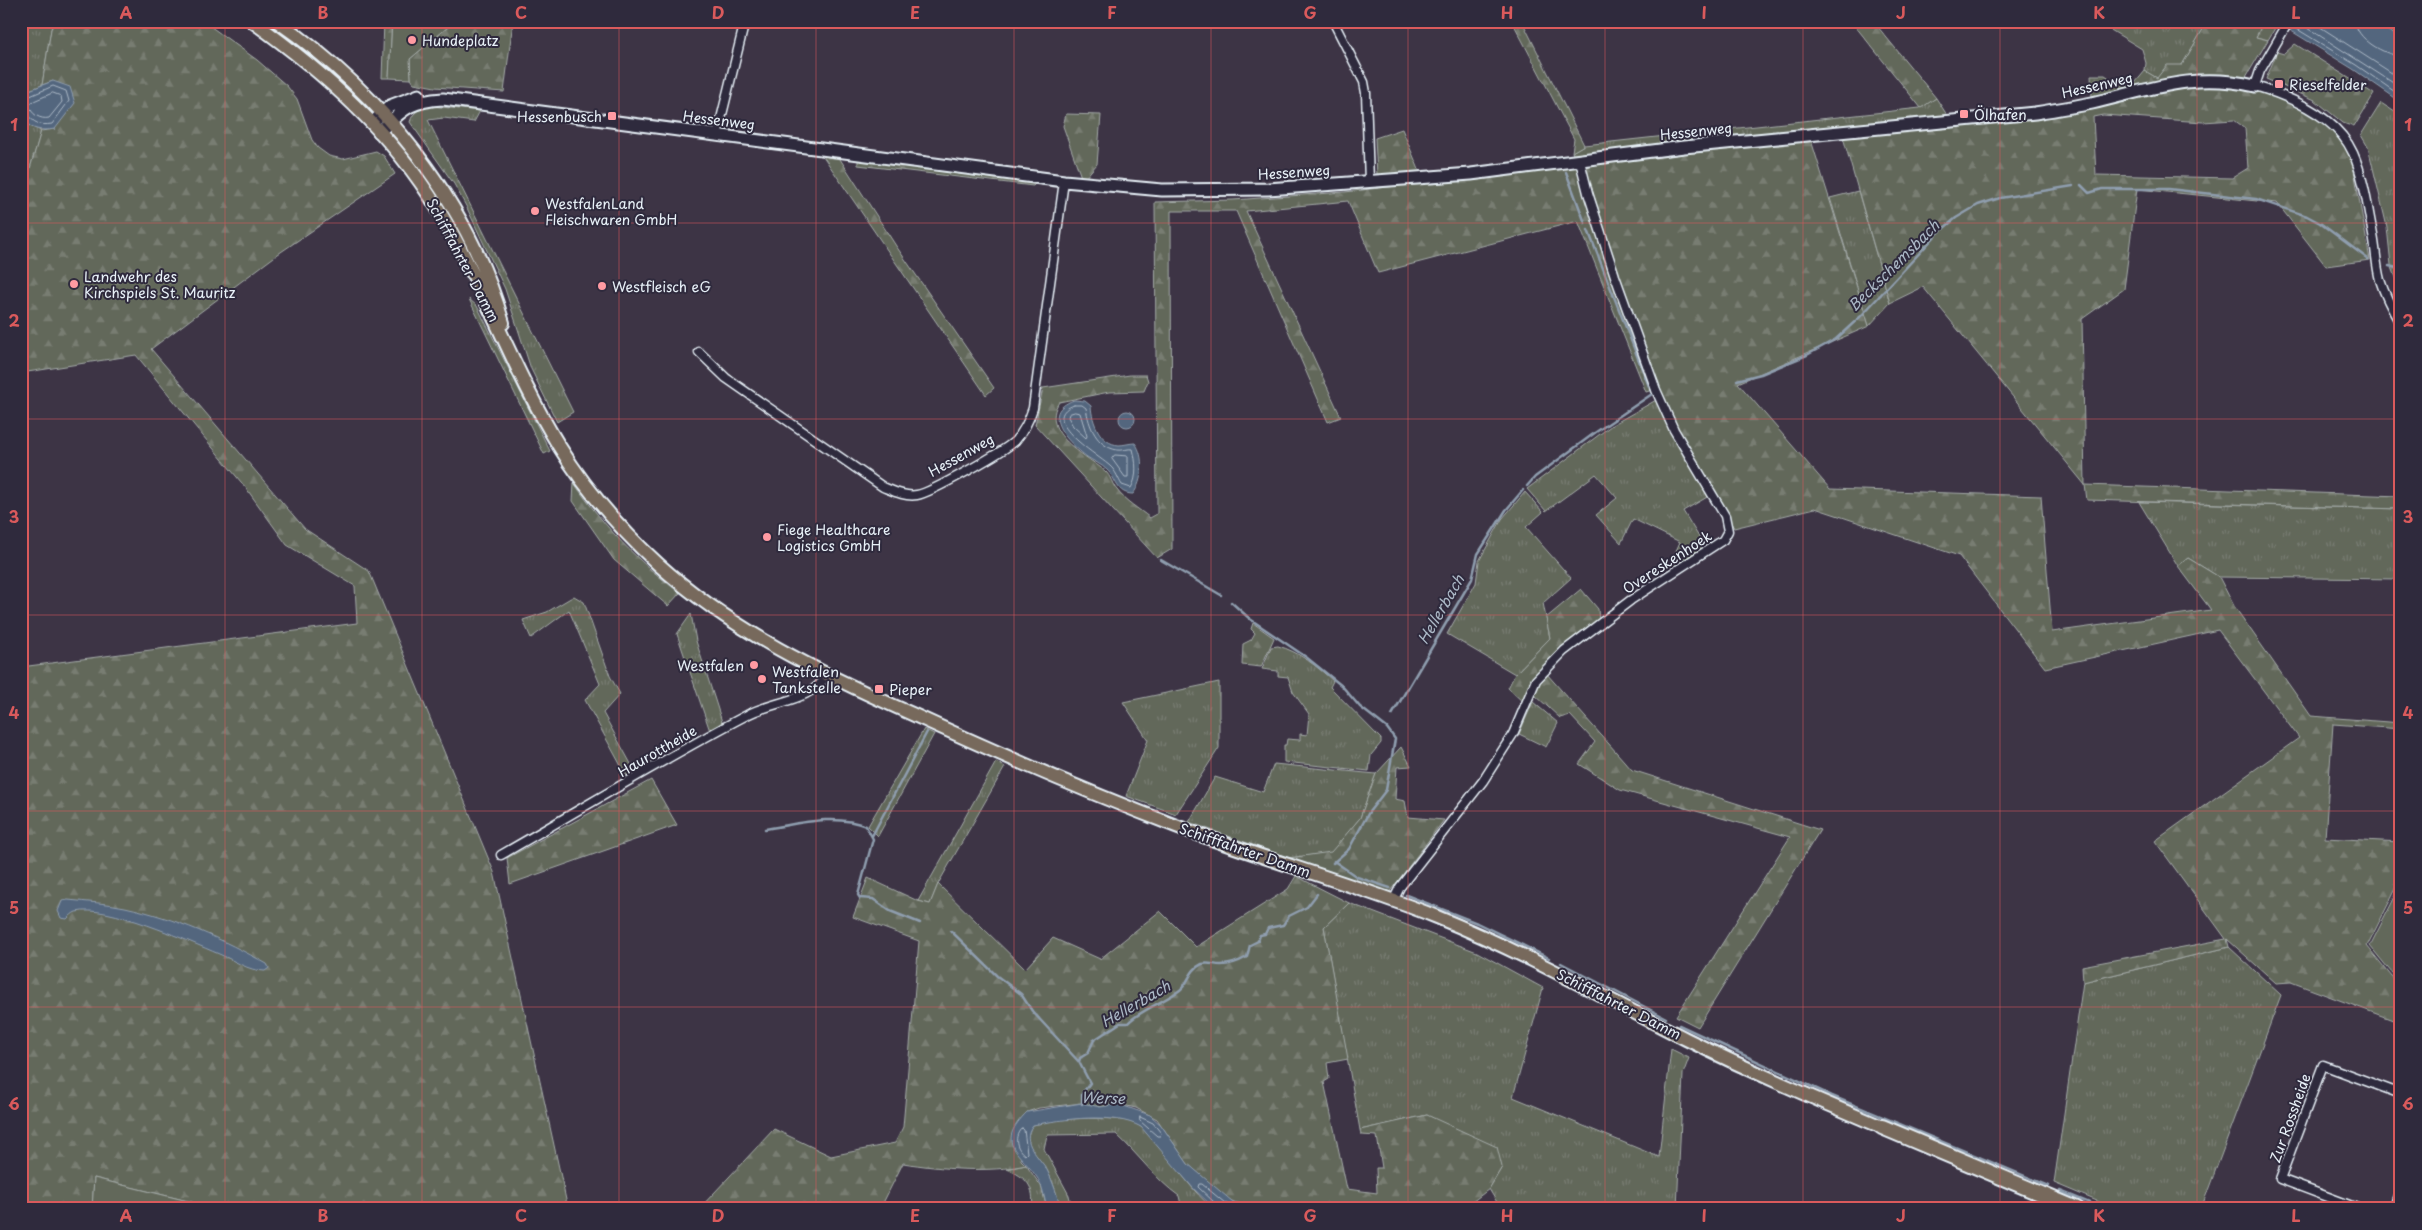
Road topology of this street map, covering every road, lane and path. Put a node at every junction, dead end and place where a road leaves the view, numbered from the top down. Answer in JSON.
{"nodes":[{"id":1,"x":252,"y":21,"type":"edge"},
{"id":2,"x":277,"y":21,"type":"edge"},
{"id":3,"x":744,"y":21,"type":"edge"},
{"id":4,"x":1333,"y":21,"type":"edge"},
{"id":5,"x":2289,"y":21,"type":"edge"},
{"id":6,"x":2255,"y":86,"type":"junction"},
{"id":7,"x":386,"y":118,"type":"junction"},
{"id":8,"x":376,"y":128,"type":"junction"},
{"id":9,"x":717,"y":135,"type":"junction"},
{"id":10,"x":1580,"y":161,"type":"junction"},
{"id":11,"x":1064,"y":181,"type":"junction"},
{"id":12,"x":1369,"y":182,"type":"junction"},
{"id":13,"x":2401,"y":326,"type":"edge"},
{"id":14,"x":699,"y":352,"type":"dead end"},
{"id":15,"x":514,"y":361,"type":"junction"},
{"id":16,"x":827,"y":675,"type":"junction"},
{"id":17,"x":501,"y":855,"type":"dead end"},
{"id":18,"x":1393,"y":901,"type":"junction"},
{"id":19,"x":2401,"y":1094,"type":"edge"},
{"id":20,"x":1882,"y":1127,"type":"joint"},
{"id":21,"x":2401,"y":1188,"type":"edge"},
{"id":22,"x":2077,"y":1209,"type":"edge"},
{"id":23,"x":2360,"y":1209,"type":"edge"},
{"id":24,"x":2393,"y":1209,"type":"edge"}],
"edges":[{"from":1,"to":8,"type":"main road","name":"Schifffahrter Damm"},
{"from":2,"to":7,"type":"main road","name":"Schifffahrter Damm"},
{"from":3,"to":9,"type":"street"},
{"from":4,"to":12,"type":"street"},
{"from":5,"to":6,"type":"street"},
{"from":6,"to":10,"type":"street","name":"Hessenweg"},
{"from":6,"to":13,"type":"street"},
{"from":7,"to":8,"type":"street","name":"Hessenweg"},
{"from":7,"to":9,"type":"street","name":"Hessenweg"},
{"from":7,"to":15,"type":"main road","name":"Schifffahrter Damm"},
{"from":8,"to":15,"type":"main road","name":"Schifffahrter Damm"},
{"from":9,"to":11,"type":"street","name":"Hessenweg"},
{"from":10,"to":12,"type":"street","name":"Hessenweg"},
{"from":10,"to":18,"type":"street","name":"Overeskenhoek"},
{"from":11,"to":12,"type":"street","name":"Hessenweg"},
{"from":11,"to":14,"type":"street","name":"Hessenweg"},
{"from":15,"to":16,"type":"main road","name":"Schifffahrter Damm"},
{"from":16,"to":17,"type":"street","name":"Haurottheide"},
{"from":16,"to":18,"type":"main road","name":"Schifffahrter Damm"},
{"from":18,"to":20,"type":"main road","name":"Schifffahrter Damm"},
{"from":19,"to":23,"type":"street","name":"Zur Rossheide"},
{"from":20,"to":22,"type":"highway","name":"Schifffahrter Damm"},
{"from":21,"to":24,"type":"street"}]}
